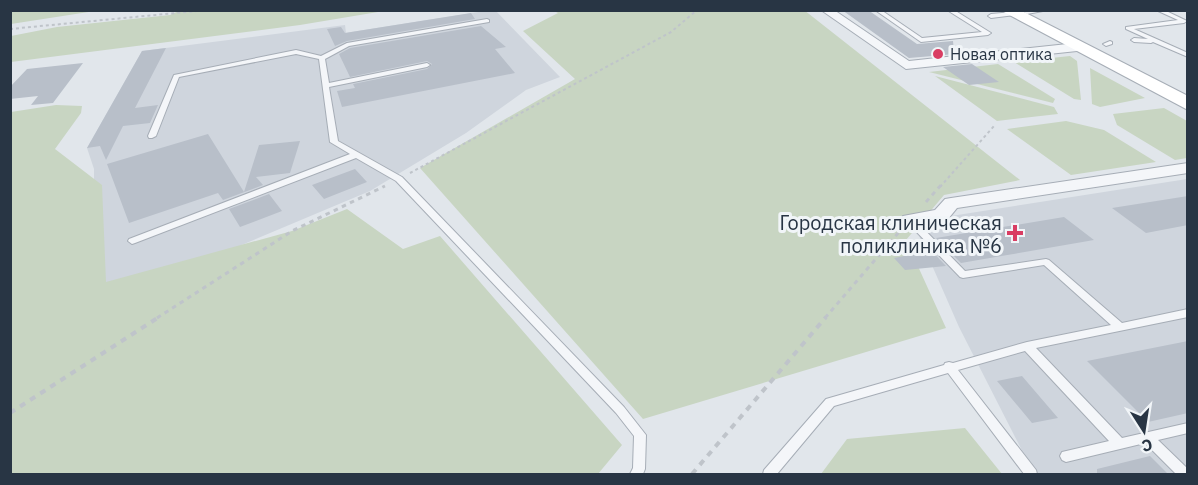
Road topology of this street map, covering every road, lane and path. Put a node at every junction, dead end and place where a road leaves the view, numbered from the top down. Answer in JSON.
{"nodes":[{"id":1,"x":207,"y":10,"type":"edge"},
{"id":2,"x":698,"y":10,"type":"edge"},
{"id":3,"x":825,"y":10,"type":"edge"},
{"id":4,"x":877,"y":10,"type":"edge"},
{"id":5,"x":949,"y":10,"type":"edge"},
{"id":6,"x":1046,"y":10,"type":"edge"},
{"id":7,"x":1158,"y":10,"type":"edge"},
{"id":8,"x":1012,"y":12,"type":"edge"},
{"id":9,"x":962,"y":18,"type":"junction"},
{"id":10,"x":969,"y":18,"type":"dead end"},
{"id":11,"x":487,"y":21,"type":"dead end"},
{"id":12,"x":1186,"y":21,"type":"edge"},
{"id":13,"x":10,"y":29,"type":"edge"},
{"id":14,"x":1134,"y":40,"type":"dead end"},
{"id":15,"x":1156,"y":41,"type":"junction"},
{"id":16,"x":1077,"y":47,"type":"junction"},
{"id":17,"x":1188,"y":55,"type":"edge"},
{"id":18,"x":322,"y":58,"type":"junction"},
{"id":19,"x":427,"y":64,"type":"dead end"},
{"id":20,"x":326,"y":86,"type":"junction"},
{"id":21,"x":1188,"y":93,"type":"edge"},
{"id":22,"x":1188,"y":104,"type":"edge"},
{"id":23,"x":994,"y":126,"type":"dead end"},
{"id":24,"x":152,"y":136,"type":"dead end"},
{"id":25,"x":356,"y":155,"type":"junction"},
{"id":26,"x":1188,"y":168,"type":"edge"},
{"id":27,"x":399,"y":179,"type":"junction"},
{"id":28,"x":910,"y":219,"type":"junction"},
{"id":29,"x":132,"y":241,"type":"dead end"},
{"id":30,"x":1188,"y":313,"type":"edge"},
{"id":31,"x":1120,"y":327,"type":"junction"},
{"id":32,"x":1027,"y":346,"type":"junction"},
{"id":33,"x":949,"y":366,"type":"junction"},
{"id":34,"x":10,"y":413,"type":"edge"},
{"id":35,"x":1188,"y":428,"type":"edge"},
{"id":36,"x":1147,"y":437,"type":"junction"},
{"id":37,"x":1120,"y":444,"type":"junction"},
{"id":38,"x":1066,"y":456,"type":"dead end"},
{"id":39,"x":636,"y":474,"type":"edge"},
{"id":40,"x":692,"y":474,"type":"edge"},
{"id":41,"x":769,"y":474,"type":"edge"},
{"id":42,"x":1031,"y":474,"type":"edge"},
{"id":43,"x":1184,"y":474,"type":"edge"}],
"edges":[{"from":1,"to":13,"type":"path"},
{"from":2,"to":27,"type":"path"},
{"from":3,"to":16,"type":"street"},
{"from":4,"to":9,"type":"lane"},
{"from":5,"to":9,"type":"lane"},
{"from":6,"to":8,"type":"lane"},
{"from":7,"to":12,"type":"lane"},
{"from":8,"to":16,"type":"main road"},
{"from":8,"to":21,"type":"main road"},
{"from":9,"to":10,"type":"lane"},
{"from":11,"to":18,"type":"lane"},
{"from":12,"to":15,"type":"lane"},
{"from":14,"to":15,"type":"lane"},
{"from":15,"to":17,"type":"lane"},
{"from":16,"to":22,"type":"main road"},
{"from":18,"to":20,"type":"lane"},
{"from":18,"to":24,"type":"lane"},
{"from":19,"to":20,"type":"lane"},
{"from":20,"to":25,"type":"lane"},
{"from":23,"to":28,"type":"path"},
{"from":25,"to":27,"type":"lane"},
{"from":25,"to":29,"type":"lane"},
{"from":26,"to":28,"type":"street"},
{"from":27,"to":34,"type":"path"},
{"from":27,"to":39,"type":"lane"},
{"from":28,"to":31,"type":"lane"},
{"from":28,"to":40,"type":"path"},
{"from":30,"to":31,"type":"lane"},
{"from":31,"to":32,"type":"lane"},
{"from":32,"to":33,"type":"lane"},
{"from":32,"to":37,"type":"lane"},
{"from":33,"to":41,"type":"lane"},
{"from":33,"to":42,"type":"lane"},
{"from":35,"to":36,"type":"lane"},
{"from":36,"to":37,"type":"lane"},
{"from":36,"to":43,"type":"lane"},
{"from":37,"to":38,"type":"lane"}]}
